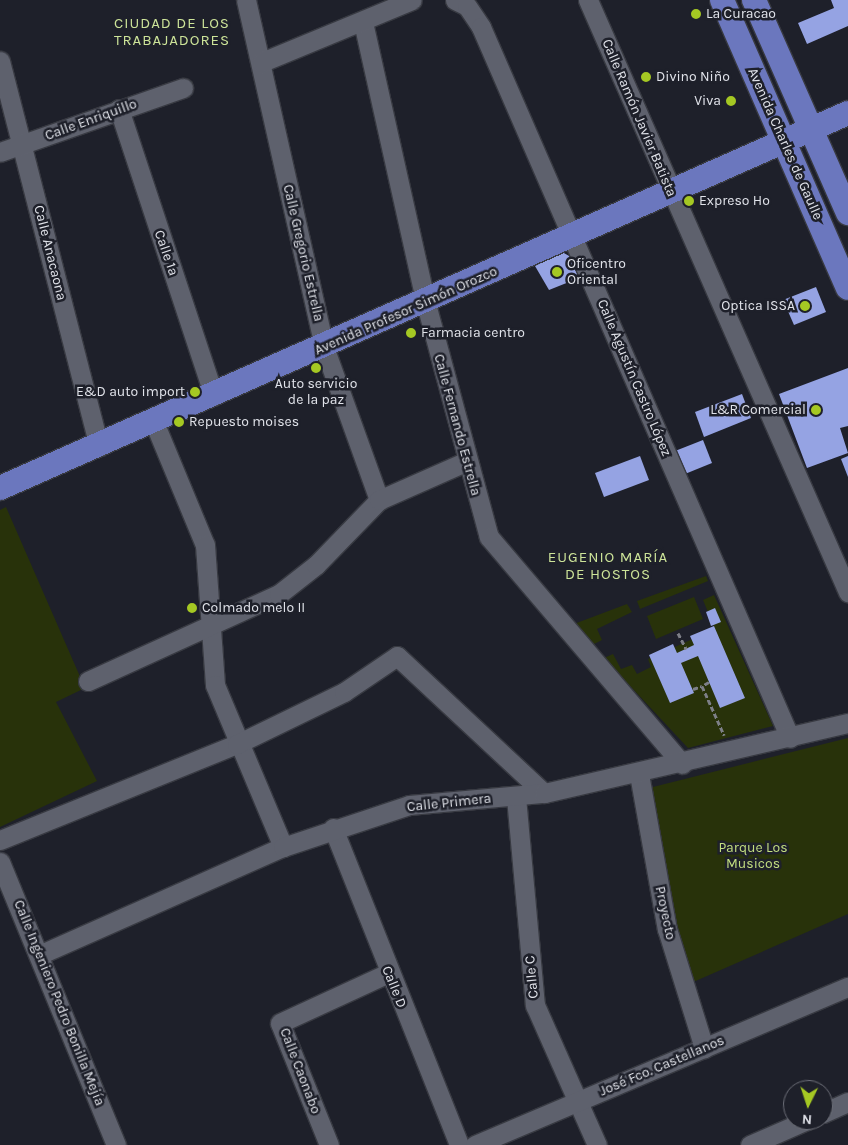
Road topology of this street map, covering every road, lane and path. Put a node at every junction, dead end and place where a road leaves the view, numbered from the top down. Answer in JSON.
{"nodes":[{"id":1,"x":246,"y":0,"type":"edge"},
{"id":2,"x":412,"y":0,"type":"edge"},
{"id":3,"x":455,"y":0,"type":"edge"},
{"id":4,"x":588,"y":0,"type":"edge"},
{"id":5,"x":722,"y":0,"type":"edge"},
{"id":6,"x":754,"y":0,"type":"edge"},
{"id":7,"x":363,"y":22,"type":"junction"},
{"id":8,"x":0,"y":62,"type":"edge"},
{"id":9,"x":262,"y":62,"type":"junction"},
{"id":10,"x":183,"y":88,"type":"dead end"},
{"id":11,"x":119,"y":109,"type":"junction"},
{"id":12,"x":848,"y":113,"type":"edge"},
{"id":13,"x":812,"y":130,"type":"junction"},
{"id":14,"x":784,"y":141,"type":"junction"},
{"id":15,"x":24,"y":144,"type":"junction"},
{"id":16,"x":0,"y":152,"type":"edge"},
{"id":17,"x":672,"y":193,"type":"junction"},
{"id":18,"x":848,"y":213,"type":"edge"},
{"id":19,"x":573,"y":236,"type":"junction"},
{"id":20,"x":848,"y":288,"type":"edge"},
{"id":21,"x":426,"y":304,"type":"junction"},
{"id":22,"x":324,"y":347,"type":"junction"},
{"id":23,"x":214,"y":396,"type":"junction"},
{"id":24,"x":154,"y":422,"type":"junction"},
{"id":25,"x":99,"y":446,"type":"junction"},
{"id":26,"x":465,"y":462,"type":"junction"},
{"id":27,"x":0,"y":488,"type":"edge"},
{"id":28,"x":379,"y":500,"type":"junction"},
{"id":29,"x":848,"y":592,"type":"edge"},
{"id":30,"x":211,"y":628,"type":"junction"},
{"id":31,"x":678,"y":633,"type":"dead end"},
{"id":32,"x":686,"y":650,"type":"dead end"},
{"id":33,"x":88,"y":681,"type":"dead end"},
{"id":34,"x":709,"y":682,"type":"dead end"},
{"id":35,"x":702,"y":686,"type":"junction"},
{"id":36,"x":692,"y":689,"type":"dead end"},
{"id":37,"x":848,"y":722,"type":"edge"},
{"id":38,"x":790,"y":738,"type":"junction"},
{"id":39,"x":237,"y":744,"type":"junction"},
{"id":40,"x":731,"y":752,"type":"junction"},
{"id":41,"x":682,"y":764,"type":"junction"},
{"id":42,"x":639,"y":774,"type":"junction"},
{"id":43,"x":544,"y":793,"type":"junction"},
{"id":44,"x":516,"y":797,"type":"junction"},
{"id":45,"x":333,"y":828,"type":"junction"},
{"id":46,"x":0,"y":840,"type":"edge"},
{"id":47,"x":284,"y":847,"type":"junction"},
{"id":48,"x":0,"y":862,"type":"edge"},
{"id":49,"x":40,"y":954,"type":"junction"},
{"id":50,"x":388,"y":973,"type":"junction"},
{"id":51,"x":848,"y":987,"type":"edge"},
{"id":52,"x":704,"y":1048,"type":"junction"},
{"id":53,"x":578,"y":1102,"type":"junction"},
{"id":54,"x":848,"y":1102,"type":"edge"},
{"id":55,"x":833,"y":1109,"type":"edge"},
{"id":56,"x":784,"y":1130,"type":"edge"},
{"id":57,"x":116,"y":1145,"type":"edge"},
{"id":58,"x":329,"y":1145,"type":"edge"},
{"id":59,"x":459,"y":1145,"type":"edge"},
{"id":60,"x":475,"y":1145,"type":"edge"},
{"id":61,"x":597,"y":1145,"type":"edge"},
{"id":62,"x":750,"y":1145,"type":"edge"}],
"edges":[{"from":1,"to":9,"type":"street","name":"Calle Gregorio Estrella"},
{"from":2,"to":7,"type":"street"},
{"from":3,"to":19,"type":"street","name":"Calle Agustín Castro López"},
{"from":4,"to":17,"type":"street","name":"Calle Ramón Javier Batista"},
{"from":5,"to":14,"type":"main road","name":"Avenida Charles de Gaulle"},
{"from":6,"to":13,"type":"main road"},
{"from":7,"to":9,"type":"street"},
{"from":7,"to":21,"type":"street","name":"Calle Fernando Estrella"},
{"from":8,"to":15,"type":"street","name":"Calle Anacaona"},
{"from":9,"to":22,"type":"street","name":"Calle Gregorio Estrella"},
{"from":10,"to":11,"type":"street","name":"Calle Enriquillo"},
{"from":11,"to":15,"type":"street","name":"Calle Enriquillo"},
{"from":11,"to":23,"type":"street","name":"Calle 1a"},
{"from":12,"to":13,"type":"main road","name":"Avenida Profesor Simón Orozco"},
{"from":13,"to":14,"type":"main road","name":"Avenida Profesor Simón Orozco"},
{"from":13,"to":18,"type":"main road"},
{"from":14,"to":17,"type":"main road","name":"Avenida Profesor Simón Orozco"},
{"from":14,"to":20,"type":"main road","name":"Avenida Charles de Gaulle"},
{"from":15,"to":16,"type":"street","name":"Calle Enriquillo"},
{"from":15,"to":25,"type":"street","name":"Calle Anacaona"},
{"from":17,"to":19,"type":"main road","name":"Avenida Profesor Simón Orozco"},
{"from":17,"to":29,"type":"street","name":"Calle Ramón Javier Batista"},
{"from":19,"to":21,"type":"main road","name":"Avenida Profesor Simón Orozco"},
{"from":19,"to":38,"type":"street","name":"Calle Agustín Castro López"},
{"from":21,"to":22,"type":"main road","name":"Avenida Profesor Simón Orozco"},
{"from":21,"to":26,"type":"street","name":"Calle Fernando Estrella"},
{"from":22,"to":23,"type":"main road","name":"Avenida Profesor Simón Orozco"},
{"from":22,"to":28,"type":"street","name":"Calle Gregorio Estrella"},
{"from":23,"to":24,"type":"main road","name":"Avenida Profesor Simón Orozco"},
{"from":24,"to":25,"type":"main road","name":"Avenida Profesor Simón Orozco"},
{"from":24,"to":30,"type":"street"},
{"from":25,"to":27,"type":"main road","name":"Avenida Profesor Simón Orozco"},
{"from":26,"to":28,"type":"street"},
{"from":26,"to":41,"type":"street","name":"Calle Fernando Estrella"},
{"from":28,"to":30,"type":"street"},
{"from":30,"to":33,"type":"street"},
{"from":30,"to":39,"type":"street"},
{"from":31,"to":32,"type":"path"},
{"from":34,"to":35,"type":"path"},
{"from":35,"to":36,"type":"path"},
{"from":35,"to":40,"type":"path"},
{"from":37,"to":38,"type":"street","name":"Calle Primera"},
{"from":38,"to":40,"type":"street","name":"Calle Primera"},
{"from":39,"to":43,"type":"street"},
{"from":39,"to":46,"type":"street"},
{"from":39,"to":47,"type":"street"},
{"from":40,"to":41,"type":"street","name":"Calle Primera"},
{"from":41,"to":42,"type":"street","name":"Calle Primera"},
{"from":42,"to":43,"type":"street","name":"Calle Primera"},
{"from":42,"to":52,"type":"street","name":"Proyecto"},
{"from":43,"to":44,"type":"street","name":"Calle Primera"},
{"from":44,"to":45,"type":"street","name":"Calle Primera"},
{"from":44,"to":53,"type":"street","name":"Calle C"},
{"from":45,"to":47,"type":"street","name":"Calle Primera"},
{"from":45,"to":50,"type":"street","name":"Calle D"},
{"from":47,"to":49,"type":"street","name":"Calle Primera"},
{"from":48,"to":49,"type":"street","name":"Calle Ingeniero Pedro Bonilla Mejía"},
{"from":49,"to":57,"type":"street","name":"Calle Ingeniero Pedro Bonilla Mejía"},
{"from":50,"to":58,"type":"street","name":"Calle Caonabo"},
{"from":50,"to":59,"type":"street","name":"Calle D"},
{"from":51,"to":52,"type":"street","name":"José Fco. Castellanos"},
{"from":52,"to":53,"type":"street","name":"José Fco. Castellanos"},
{"from":53,"to":60,"type":"street","name":"José Fco. Castellanos"},
{"from":53,"to":61,"type":"street","name":"Calle C"},
{"from":54,"to":55,"type":"street"},
{"from":56,"to":62,"type":"street"}]}
